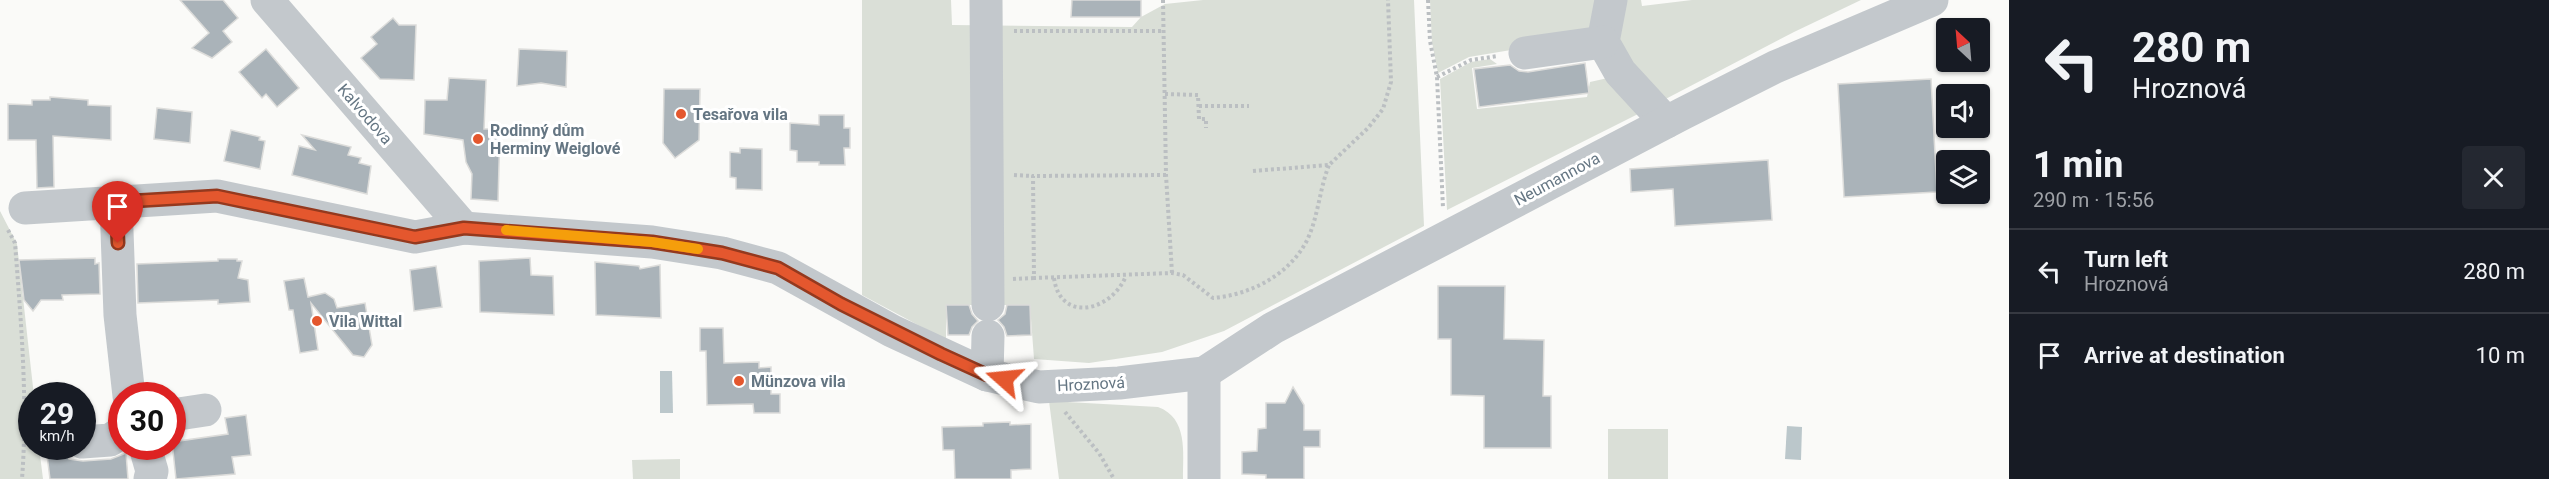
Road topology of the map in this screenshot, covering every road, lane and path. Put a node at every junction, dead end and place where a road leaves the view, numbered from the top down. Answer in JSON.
{"nodes":[{"id":1,"x":267,"y":0,"type":"edge"},
{"id":2,"x":986,"y":0,"type":"edge"},
{"id":3,"x":1163,"y":0,"type":"edge"},
{"id":4,"x":1388,"y":0,"type":"edge"},
{"id":5,"x":1428,"y":0,"type":"edge"},
{"id":6,"x":1611,"y":0,"type":"edge"},
{"id":7,"x":1923,"y":1,"type":"edge"},
{"id":8,"x":1014,"y":31,"type":"dead end"},
{"id":9,"x":1164,"y":31,"type":"junction"},
{"id":10,"x":1603,"y":42,"type":"junction"},
{"id":11,"x":1525,"y":53,"type":"joint"},
{"id":12,"x":1437,"y":77,"type":"junction"},
{"id":13,"x":1165,"y":94,"type":"junction"},
{"id":14,"x":1199,"y":106,"type":"junction"},
{"id":15,"x":1249,"y":106,"type":"dead end"},
{"id":16,"x":1666,"y":122,"type":"junction"},
{"id":17,"x":1206,"y":128,"type":"dead end"},
{"id":18,"x":1329,"y":165,"type":"junction"},
{"id":19,"x":1253,"y":171,"type":"dead end"},
{"id":20,"x":1166,"y":175,"type":"junction"},
{"id":21,"x":116,"y":202,"type":"junction"},
{"id":22,"x":1443,"y":209,"type":"dead end"},
{"id":23,"x":15,"y":217,"type":"joint"},
{"id":24,"x":464,"y":228,"type":"junction"},
{"id":25,"x":1172,"y":273,"type":"junction"},
{"id":26,"x":1126,"y":276,"type":"junction"},
{"id":27,"x":1034,"y":278,"type":"junction"},
{"id":28,"x":1054,"y":278,"type":"junction"},
{"id":29,"x":993,"y":306,"type":"junction"},
{"id":30,"x":1204,"y":374,"type":"junction"},
{"id":31,"x":987,"y":375,"type":"junction"},
{"id":32,"x":130,"y":382,"type":"edge"},
{"id":33,"x":1039,"y":387,"type":"junction"},
{"id":34,"x":205,"y":410,"type":"dead end"},
{"id":35,"x":186,"y":413,"type":"edge"},
{"id":36,"x":149,"y":460,"type":"edge"},
{"id":37,"x":22,"y":479,"type":"edge"},
{"id":38,"x":150,"y":479,"type":"edge"},
{"id":39,"x":1113,"y":479,"type":"edge"},
{"id":40,"x":1204,"y":479,"type":"edge"}],
"edges":[{"from":1,"to":24,"type":"street","name":"Kalvodova"},
{"from":2,"to":29,"type":"street"},
{"from":3,"to":9,"type":"path"},
{"from":4,"to":18,"type":"path"},
{"from":5,"to":12,"type":"path"},
{"from":6,"to":10,"type":"street"},
{"from":7,"to":16,"type":"street","name":"Neumannova"},
{"from":8,"to":9,"type":"path"},
{"from":9,"to":13,"type":"path"},
{"from":10,"to":11,"type":"street"},
{"from":10,"to":16,"type":"street"},
{"from":11,"to":12,"type":"path"},
{"from":12,"to":22,"type":"path"},
{"from":13,"to":14,"type":"path"},
{"from":13,"to":20,"type":"path"},
{"from":14,"to":15,"type":"path"},
{"from":14,"to":17,"type":"path"},
{"from":16,"to":30,"type":"street","name":"Neumannova"},
{"from":18,"to":19,"type":"path"},
{"from":18,"to":25,"type":"path"},
{"from":20,"to":25,"type":"path"},
{"from":20,"to":27,"type":"path"},
{"from":21,"to":23,"type":"street","name":"Hroznová"},
{"from":21,"to":24,"type":"street","name":"Hroznová"},
{"from":21,"to":32,"type":"street"},
{"from":23,"to":37,"type":"path"},
{"from":24,"to":31,"type":"street","name":"Hroznová"},
{"from":25,"to":26,"type":"path"},
{"from":26,"to":28,"type":"path"},
{"from":26,"to":28,"type":"path"},
{"from":27,"to":28,"type":"path"},
{"from":27,"to":29,"type":"path"},
{"from":29,"to":31,"type":"street"},
{"from":30,"to":33,"type":"street","name":"Hroznová"},
{"from":30,"to":40,"type":"street"},
{"from":31,"to":33,"type":"street","name":"Hroznová"},
{"from":33,"to":39,"type":"path"},
{"from":34,"to":35,"type":"street"},
{"from":36,"to":38,"type":"street"}]}
